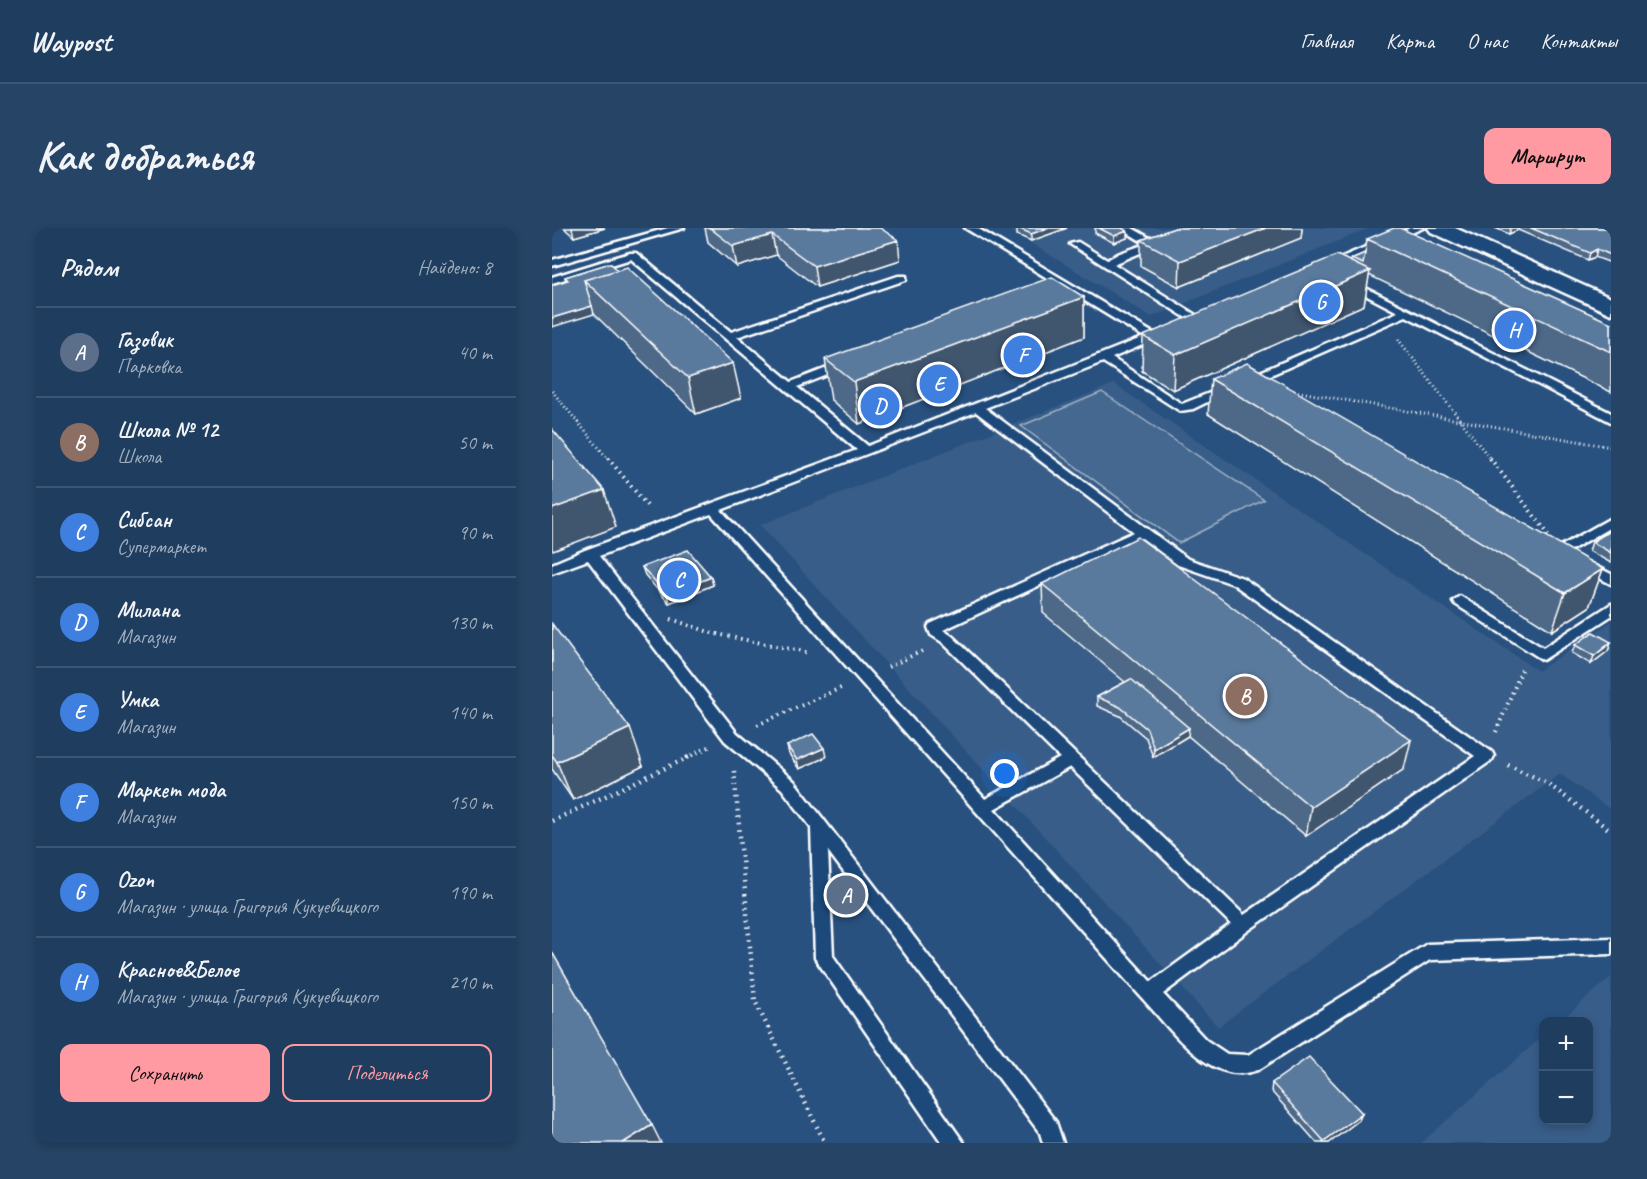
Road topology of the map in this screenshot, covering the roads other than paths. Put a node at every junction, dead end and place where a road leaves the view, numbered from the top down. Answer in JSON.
{"nodes":[{"id":1,"x":679,"y":228,"type":"edge"},
{"id":2,"x":970,"y":228,"type":"edge"},
{"id":3,"x":1125,"y":228,"type":"edge"},
{"id":4,"x":1418,"y":228,"type":"edge"},
{"id":5,"x":1438,"y":228,"type":"edge"},
{"id":6,"x":1166,"y":240,"type":"edge"},
{"id":7,"x":1075,"y":244,"type":"dead end"},
{"id":8,"x":1155,"y":245,"type":"junction"},
{"id":9,"x":552,"y":263,"type":"edge"},
{"id":10,"x":1109,"y":263,"type":"junction"},
{"id":11,"x":902,"y":279,"type":"dead end"},
{"id":12,"x":552,"y":280,"type":"edge"},
{"id":13,"x":1064,"y":284,"type":"junction"},
{"id":14,"x":1052,"y":288,"type":"edge"},
{"id":15,"x":1611,"y":307,"type":"edge"},
{"id":16,"x":1405,"y":313,"type":"junction"},
{"id":17,"x":728,"y":336,"type":"junction"},
{"id":18,"x":1152,"y":337,"type":"junction"},
{"id":19,"x":1104,"y":358,"type":"junction"},
{"id":20,"x":851,"y":363,"type":"edge"},
{"id":21,"x":1262,"y":374,"type":"junction"},
{"id":22,"x":788,"y":387,"type":"junction"},
{"id":23,"x":1290,"y":390,"type":"edge"},
{"id":24,"x":976,"y":407,"type":"junction"},
{"id":25,"x":1611,"y":418,"type":"edge"},
{"id":26,"x":866,"y":451,"type":"junction"},
{"id":27,"x":714,"y":510,"type":"junction"},
{"id":28,"x":1611,"y":522,"type":"edge"},
{"id":29,"x":1144,"y":532,"type":"junction"},
{"id":30,"x":590,"y":553,"type":"junction"},
{"id":31,"x":552,"y":569,"type":"edge"},
{"id":32,"x":1611,"y":580,"type":"edge"},
{"id":33,"x":1460,"y":601,"type":"dead end"},
{"id":34,"x":1611,"y":609,"type":"edge"},
{"id":35,"x":1071,"y":759,"type":"junction"},
{"id":36,"x":982,"y":808,"type":"junction"},
{"id":37,"x":819,"y":826,"type":"junction"},
{"id":38,"x":1243,"y":925,"type":"junction"},
{"id":39,"x":1611,"y":946,"type":"edge"},
{"id":40,"x":1150,"y":993,"type":"junction"},
{"id":41,"x":954,"y":1143,"type":"edge"},
{"id":42,"x":1053,"y":1143,"type":"edge"}],
"edges":[{"from":1,"to":9,"type":"lane"},
{"from":2,"to":13,"type":"lane"},
{"from":3,"to":8,"type":"lane"},
{"from":4,"to":16,"type":"lane"},
{"from":5,"to":15,"type":"street"},
{"from":6,"to":8,"type":"lane"},
{"from":7,"to":10,"type":"lane"},
{"from":8,"to":10,"type":"lane"},
{"from":10,"to":18,"type":"lane"},
{"from":11,"to":17,"type":"lane"},
{"from":12,"to":17,"type":"lane"},
{"from":13,"to":14,"type":"lane"},
{"from":13,"to":18,"type":"lane"},
{"from":16,"to":21,"type":"lane"},
{"from":16,"to":25,"type":"lane"},
{"from":17,"to":22,"type":"lane"},
{"from":18,"to":19,"type":"lane"},
{"from":19,"to":21,"type":"lane"},
{"from":19,"to":24,"type":"lane"},
{"from":20,"to":22,"type":"lane"},
{"from":21,"to":23,"type":"lane"},
{"from":22,"to":26,"type":"lane"},
{"from":24,"to":26,"type":"lane"},
{"from":24,"to":29,"type":"lane"},
{"from":26,"to":27,"type":"lane"},
{"from":27,"to":30,"type":"lane"},
{"from":27,"to":36,"type":"lane"},
{"from":28,"to":32,"type":"lane"},
{"from":29,"to":35,"type":"lane"},
{"from":29,"to":38,"type":"lane"},
{"from":30,"to":31,"type":"lane"},
{"from":30,"to":37,"type":"lane"},
{"from":33,"to":34,"type":"lane"},
{"from":35,"to":36,"type":"lane"},
{"from":35,"to":38,"type":"lane"},
{"from":36,"to":40,"type":"lane"},
{"from":37,"to":41,"type":"lane"},
{"from":37,"to":42,"type":"lane"},
{"from":38,"to":40,"type":"lane"},
{"from":39,"to":40,"type":"lane"}]}
